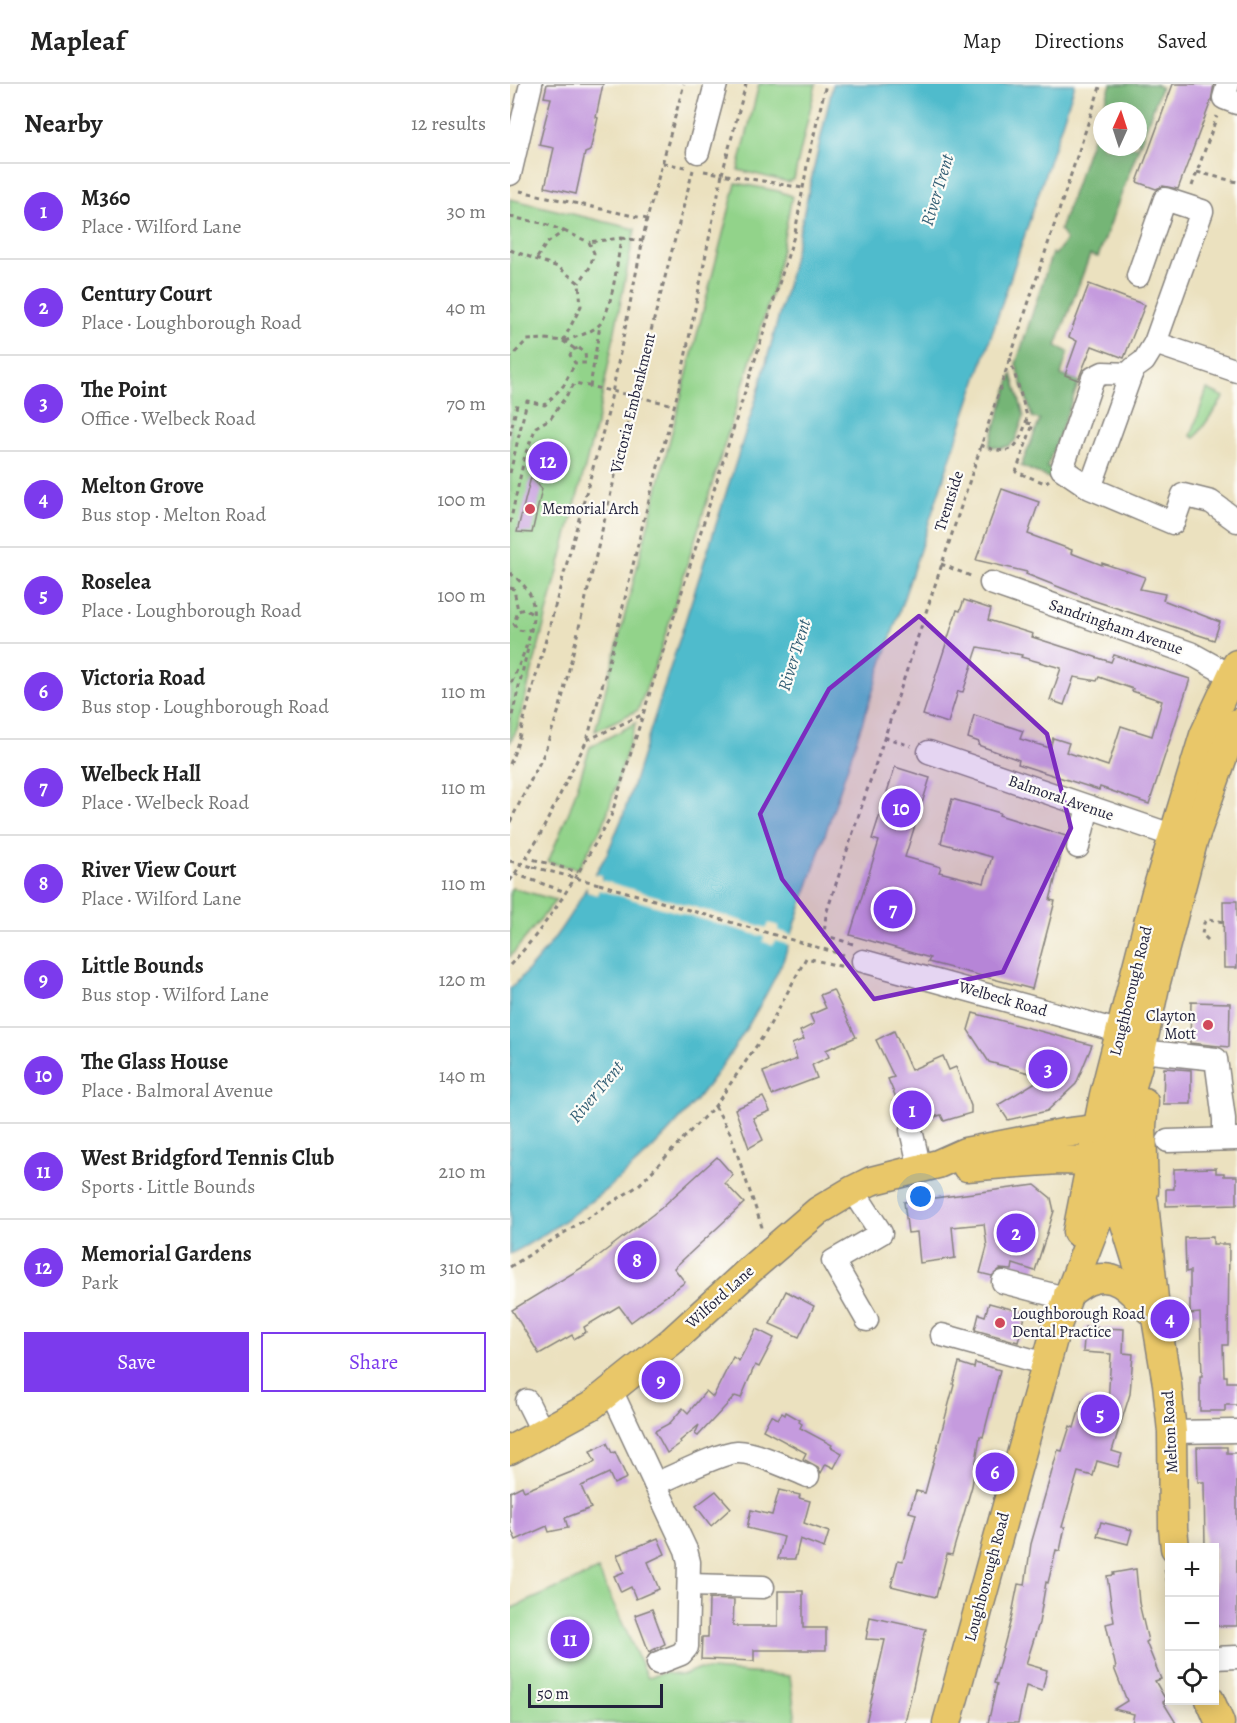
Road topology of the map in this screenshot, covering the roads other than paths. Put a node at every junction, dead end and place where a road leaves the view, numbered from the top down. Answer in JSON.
{"nodes":[{"id":1,"x":531,"y":84,"type":"edge"},
{"id":2,"x":716,"y":84,"type":"edge"},
{"id":3,"x":698,"y":152,"type":"road end"},
{"id":4,"x":510,"y":174,"type":"edge"},
{"id":5,"x":1138,"y":276,"type":"dead end"},
{"id":6,"x":1155,"y":343,"type":"junction"},
{"id":7,"x":1237,"y":371,"type":"edge"},
{"id":8,"x":1131,"y":374,"type":"junction"},
{"id":9,"x":1090,"y":488,"type":"junction"},
{"id":10,"x":1237,"y":521,"type":"edge"},
{"id":11,"x":991,"y":583,"type":"road end"},
{"id":12,"x":1235,"y":672,"type":"edge"},
{"id":13,"x":1237,"y":723,"type":"edge"},
{"id":14,"x":930,"y":752,"type":"road end"},
{"id":15,"x":1088,"y":807,"type":"junction"},
{"id":16,"x":1183,"y":839,"type":"junction"},
{"id":17,"x":1078,"y":847,"type":"dead end"},
{"id":18,"x":854,"y":958,"type":"road end"},
{"id":19,"x":1136,"y":1046,"type":"junction"},
{"id":20,"x":1096,"y":1129,"type":"junction"},
{"id":21,"x":911,"y":1130,"type":"dead end"},
{"id":22,"x":1230,"y":1139,"type":"edge"},
{"id":23,"x":1168,"y":1141,"type":"dead end"},
{"id":24,"x":1120,"y":1153,"type":"junction"},
{"id":25,"x":1090,"y":1161,"type":"junction"},
{"id":26,"x":929,"y":1166,"type":"junction"},
{"id":27,"x":1109,"y":1182,"type":"junction"},
{"id":28,"x":853,"y":1190,"type":"junction"},
{"id":29,"x":1144,"y":1203,"type":"junction"},
{"id":30,"x":1003,"y":1282,"type":"dead end"},
{"id":31,"x":1064,"y":1296,"type":"junction"},
{"id":32,"x":1156,"y":1318,"type":"junction"},
{"id":33,"x":867,"y":1320,"type":"dead end"},
{"id":34,"x":941,"y":1337,"type":"dead end"},
{"id":35,"x":1046,"y":1364,"type":"junction"},
{"id":36,"x":611,"y":1390,"type":"junction"},
{"id":37,"x":527,"y":1401,"type":"dead end"},
{"id":38,"x":1237,"y":1431,"type":"edge"},
{"id":39,"x":1172,"y":1432,"type":"junction"},
{"id":40,"x":543,"y":1433,"type":"junction"},
{"id":41,"x":510,"y":1450,"type":"edge"},
{"id":42,"x":808,"y":1476,"type":"dead end"},
{"id":43,"x":655,"y":1484,"type":"junction"},
{"id":44,"x":1171,"y":1543,"type":"edge"},
{"id":45,"x":688,"y":1585,"type":"junction"},
{"id":46,"x":763,"y":1587,"type":"dead end"},
{"id":47,"x":1237,"y":1657,"type":"edge"},
{"id":48,"x":1219,"y":1658,"type":"edge"},
{"id":49,"x":658,"y":1663,"type":"dead end"},
{"id":50,"x":1212,"y":1705,"type":"edge"},
{"id":51,"x":947,"y":1723,"type":"edge"},
{"id":52,"x":1220,"y":1723,"type":"edge"}],
"edges":[{"from":1,"to":4,"type":"street"},
{"from":2,"to":3,"type":"street"},
{"from":5,"to":6,"type":"street"},
{"from":6,"to":7,"type":"street"},
{"from":6,"to":8,"type":"street"},
{"from":8,"to":9,"type":"street"},
{"from":8,"to":9,"type":"street"},
{"from":9,"to":10,"type":"street"},
{"from":11,"to":12,"type":"street","name":"Sandringham Avenue"},
{"from":12,"to":16,"type":"main road","name":"Loughborough Road"},
{"from":13,"to":16,"type":"main road","name":"Loughborough Road"},
{"from":14,"to":15,"type":"street","name":"Balmoral Avenue"},
{"from":15,"to":16,"type":"street","name":"Balmoral Avenue"},
{"from":15,"to":17,"type":"street"},
{"from":16,"to":19,"type":"main road","name":"Loughborough Road"},
{"from":18,"to":19,"type":"street","name":"Welbeck Road"},
{"from":19,"to":20,"type":"main road","name":"Loughborough Road"},
{"from":19,"to":22,"type":"street","name":"Welbeck Road"},
{"from":19,"to":24,"type":"main road","name":"Loughborough Road"},
{"from":19,"to":29,"type":"main road","name":"Loughborough Road"},
{"from":20,"to":24,"type":"main road"},
{"from":20,"to":25,"type":"main road","name":"Loughborough Road"},
{"from":20,"to":26,"type":"main road","name":"Wilford Lane"},
{"from":21,"to":26,"type":"street"},
{"from":22,"to":23,"type":"street"},
{"from":24,"to":25,"type":"main road","name":"Wilford Lane"},
{"from":24,"to":27,"type":"main road","name":"Loughborough Road"},
{"from":24,"to":29,"type":"main road","name":"Melton Road"},
{"from":25,"to":26,"type":"main road","name":"Wilford Lane"},
{"from":25,"to":27,"type":"main road","name":"Melton Road"},
{"from":25,"to":31,"type":"main road","name":"Loughborough Road"},
{"from":26,"to":28,"type":"main road","name":"Wilford Lane"},
{"from":27,"to":31,"type":"main road","name":"Loughborough Road"},
{"from":27,"to":32,"type":"main road","name":"Melton Road"},
{"from":28,"to":33,"type":"street"},
{"from":28,"to":36,"type":"main road","name":"Wilford Lane"},
{"from":29,"to":32,"type":"main road","name":"Melton Road"},
{"from":30,"to":31,"type":"street"},
{"from":31,"to":32,"type":"main road"},
{"from":31,"to":35,"type":"main road","name":"Loughborough Road"},
{"from":32,"to":39,"type":"main road","name":"Melton Road"},
{"from":34,"to":35,"type":"street"},
{"from":35,"to":51,"type":"main road","name":"Loughborough Road"},
{"from":36,"to":40,"type":"main road","name":"Wilford Lane"},
{"from":36,"to":43,"type":"street"},
{"from":37,"to":40,"type":"street"},
{"from":38,"to":39,"type":"street"},
{"from":39,"to":44,"type":"main road","name":"Melton Road"},
{"from":40,"to":41,"type":"main road","name":"Wilford Lane"},
{"from":42,"to":43,"type":"street"},
{"from":43,"to":45,"type":"street"},
{"from":45,"to":46,"type":"street"},
{"from":45,"to":49,"type":"street"},
{"from":47,"to":48,"type":"street"},
{"from":50,"to":52,"type":"main road"}]}
